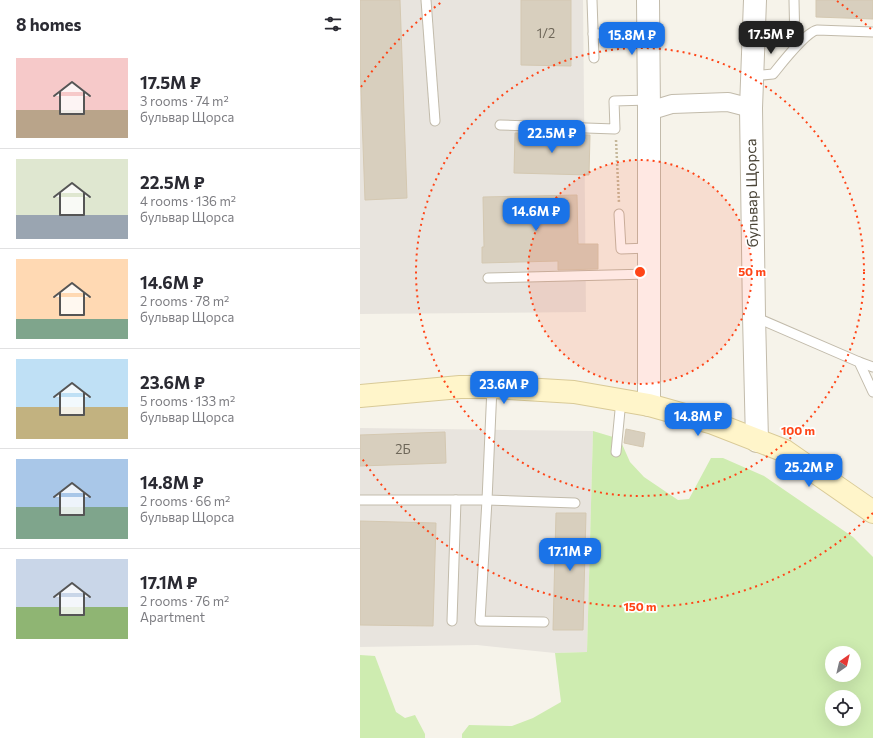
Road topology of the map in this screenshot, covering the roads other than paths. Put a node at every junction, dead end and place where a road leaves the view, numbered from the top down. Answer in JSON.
{"nodes":[{"id":1,"x":426,"y":0,"type":"edge"},
{"id":2,"x":592,"y":0,"type":"edge"},
{"id":3,"x":648,"y":0,"type":"edge"},
{"id":4,"x":755,"y":0,"type":"edge"},
{"id":5,"x":794,"y":0,"type":"edge"},
{"id":6,"x":873,"y":32,"type":"edge"},
{"id":7,"x":649,"y":33,"type":"junction"},
{"id":8,"x":593,"y":34,"type":"junction"},
{"id":9,"x":795,"y":47,"type":"junction"},
{"id":10,"x":594,"y":58,"type":"dead end"},
{"id":11,"x":753,"y":76,"type":"junction"},
{"id":12,"x":649,"y":106,"type":"junction"},
{"id":13,"x":751,"y":108,"type":"junction"},
{"id":14,"x":435,"y":122,"type":"dead end"},
{"id":15,"x":500,"y":125,"type":"dead end"},
{"id":16,"x":619,"y":214,"type":"road end"},
{"id":17,"x":649,"y":248,"type":"junction"},
{"id":18,"x":649,"y":274,"type":"junction"},
{"id":19,"x":488,"y":278,"type":"dead end"},
{"id":20,"x":754,"y":316,"type":"junction"},
{"id":21,"x":860,"y":362,"type":"junction"},
{"id":22,"x":873,"y":367,"type":"edge"},
{"id":23,"x":492,"y":387,"type":"junction"},
{"id":24,"x":873,"y":392,"type":"edge"},
{"id":25,"x":360,"y":396,"type":"edge"},
{"id":26,"x":621,"y":400,"type":"junction"},
{"id":27,"x":649,"y":405,"type":"junction"},
{"id":28,"x":757,"y":440,"type":"junction"},
{"id":29,"x":616,"y":452,"type":"dead end"},
{"id":30,"x":360,"y":500,"type":"edge"},
{"id":31,"x":456,"y":500,"type":"junction"},
{"id":32,"x":488,"y":500,"type":"junction"},
{"id":33,"x":575,"y":503,"type":"dead end"},
{"id":34,"x":873,"y":512,"type":"edge"},
{"id":35,"x":452,"y":621,"type":"dead end"},
{"id":36,"x":544,"y":622,"type":"dead end"}],
"edges":[{"from":1,"to":14,"type":"lane"},
{"from":2,"to":8,"type":"lane"},
{"from":3,"to":7,"type":"street"},
{"from":4,"to":11,"type":"street","name":"бульвар Щорса"},
{"from":5,"to":9,"type":"lane"},
{"from":6,"to":9,"type":"lane"},
{"from":7,"to":8,"type":"lane"},
{"from":7,"to":12,"type":"street"},
{"from":8,"to":10,"type":"lane"},
{"from":9,"to":11,"type":"lane"},
{"from":11,"to":13,"type":"street","name":"бульвар Щорса"},
{"from":12,"to":13,"type":"street"},
{"from":12,"to":15,"type":"lane"},
{"from":12,"to":17,"type":"street"},
{"from":13,"to":20,"type":"street","name":"бульвар Щорса"},
{"from":16,"to":17,"type":"lane"},
{"from":17,"to":18,"type":"street"},
{"from":18,"to":19,"type":"lane"},
{"from":18,"to":27,"type":"street"},
{"from":20,"to":21,"type":"lane"},
{"from":20,"to":28,"type":"street","name":"бульвар Щорса"},
{"from":21,"to":22,"type":"lane"},
{"from":21,"to":24,"type":"lane"},
{"from":23,"to":25,"type":"main road"},
{"from":23,"to":26,"type":"main road"},
{"from":23,"to":32,"type":"lane"},
{"from":26,"to":27,"type":"main road"},
{"from":26,"to":29,"type":"lane"},
{"from":27,"to":28,"type":"main road"},
{"from":28,"to":34,"type":"main road"},
{"from":30,"to":31,"type":"lane"},
{"from":31,"to":32,"type":"lane"},
{"from":31,"to":35,"type":"lane"},
{"from":32,"to":33,"type":"lane"},
{"from":32,"to":36,"type":"lane"}]}
